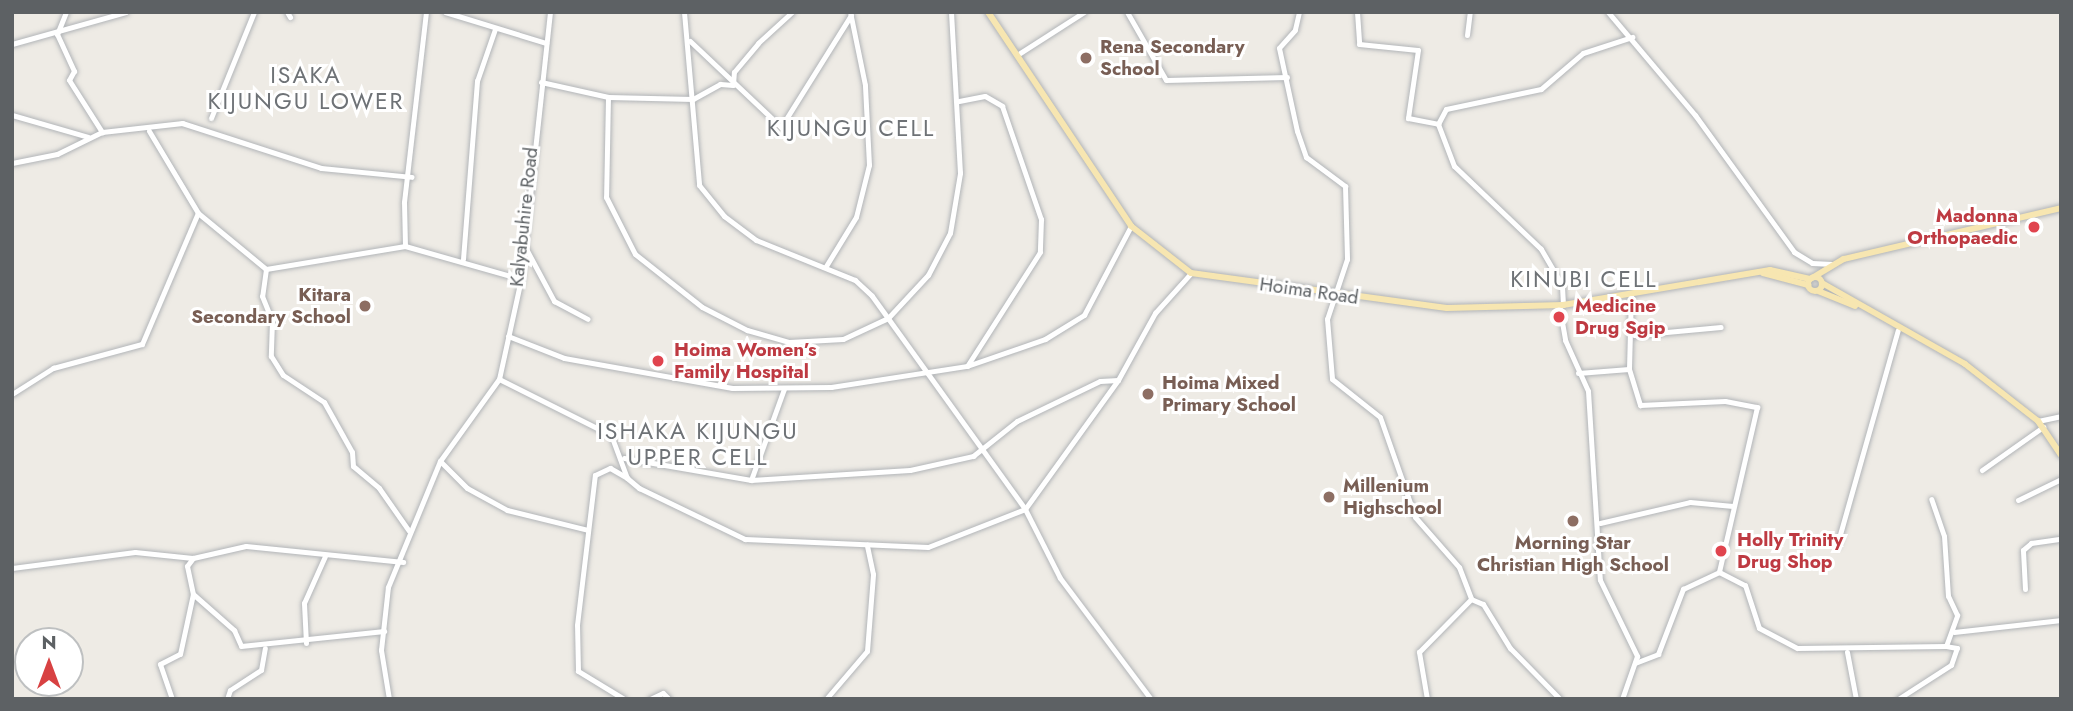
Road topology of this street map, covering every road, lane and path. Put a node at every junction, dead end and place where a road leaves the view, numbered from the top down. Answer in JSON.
{"nodes":[{"id":1,"x":66,"y":12,"type":"edge"},
{"id":2,"x":126,"y":12,"type":"edge"},
{"id":3,"x":254,"y":12,"type":"edge"},
{"id":4,"x":426,"y":12,"type":"edge"},
{"id":5,"x":445,"y":12,"type":"edge"},
{"id":6,"x":550,"y":12,"type":"edge"},
{"id":7,"x":684,"y":12,"type":"edge"},
{"id":8,"x":792,"y":12,"type":"edge"},
{"id":9,"x":951,"y":12,"type":"edge"},
{"id":10,"x":988,"y":12,"type":"edge"},
{"id":11,"x":1084,"y":12,"type":"edge"},
{"id":12,"x":1126,"y":12,"type":"edge"},
{"id":13,"x":1298,"y":12,"type":"edge"},
{"id":14,"x":1357,"y":12,"type":"edge"},
{"id":15,"x":1470,"y":12,"type":"edge"},
{"id":16,"x":1608,"y":12,"type":"edge"},
{"id":17,"x":850,"y":13,"type":"edge"},
{"id":18,"x":495,"y":29,"type":"junction"},
{"id":19,"x":57,"y":34,"type":"junction"},
{"id":20,"x":1467,"y":35,"type":"dead end"},
{"id":21,"x":1632,"y":37,"type":"junction"},
{"id":22,"x":690,"y":41,"type":"junction"},
{"id":23,"x":546,"y":43,"type":"junction"},
{"id":24,"x":12,"y":44,"type":"edge"},
{"id":25,"x":1020,"y":53,"type":"junction"},
{"id":26,"x":1287,"y":77,"type":"junction"},
{"id":27,"x":541,"y":82,"type":"junction"},
{"id":28,"x":733,"y":85,"type":"junction"},
{"id":29,"x":608,"y":97,"type":"junction"},
{"id":30,"x":693,"y":99,"type":"junction"},
{"id":31,"x":959,"y":101,"type":"junction"},
{"id":32,"x":12,"y":115,"type":"edge"},
{"id":33,"x":211,"y":118,"type":"dead end"},
{"id":34,"x":1438,"y":124,"type":"junction"},
{"id":35,"x":149,"y":131,"type":"junction"},
{"id":36,"x":102,"y":132,"type":"junction"},
{"id":37,"x":88,"y":137,"type":"junction"},
{"id":38,"x":12,"y":163,"type":"edge"},
{"id":39,"x":412,"y":177,"type":"junction"},
{"id":40,"x":2061,"y":208,"type":"edge"},
{"id":41,"x":198,"y":213,"type":"junction"},
{"id":42,"x":1131,"y":226,"type":"junction"},
{"id":43,"x":523,"y":242,"type":"junction"},
{"id":44,"x":405,"y":246,"type":"junction"},
{"id":45,"x":463,"y":259,"type":"junction"},
{"id":46,"x":1829,"y":265,"type":"junction"},
{"id":47,"x":826,"y":266,"type":"junction"},
{"id":48,"x":266,"y":268,"type":"junction"},
{"id":49,"x":1191,"y":273,"type":"junction"},
{"id":50,"x":521,"y":279,"type":"junction"},
{"id":51,"x":1810,"y":281,"type":"junction"},
{"id":52,"x":1822,"y":282,"type":"junction"},
{"id":53,"x":1818,"y":291,"type":"junction"},
{"id":54,"x":1631,"y":293,"type":"junction"},
{"id":55,"x":1333,"y":295,"type":"junction"},
{"id":56,"x":1561,"y":305,"type":"junction"},
{"id":57,"x":1857,"y":307,"type":"junction"},
{"id":58,"x":888,"y":318,"type":"junction"},
{"id":59,"x":588,"y":319,"type":"dead end"},
{"id":60,"x":1721,"y":327,"type":"dead end"},
{"id":61,"x":1898,"y":330,"type":"junction"},
{"id":62,"x":1634,"y":335,"type":"junction"},
{"id":63,"x":508,"y":336,"type":"junction"},
{"id":64,"x":967,"y":366,"type":"junction"},
{"id":65,"x":1629,"y":369,"type":"junction"},
{"id":66,"x":926,"y":373,"type":"junction"},
{"id":67,"x":1578,"y":373,"type":"junction"},
{"id":68,"x":499,"y":379,"type":"junction"},
{"id":69,"x":1118,"y":380,"type":"junction"},
{"id":70,"x":784,"y":389,"type":"junction"},
{"id":71,"x":12,"y":394,"type":"edge"},
{"id":72,"x":2061,"y":416,"type":"edge"},
{"id":73,"x":2040,"y":424,"type":"junction"},
{"id":74,"x":979,"y":453,"type":"junction"},
{"id":75,"x":2061,"y":455,"type":"edge"},
{"id":76,"x":624,"y":458,"type":"junction"},
{"id":77,"x":440,"y":461,"type":"junction"},
{"id":78,"x":1982,"y":470,"type":"dead end"},
{"id":79,"x":627,"y":478,"type":"junction"},
{"id":80,"x":2061,"y":479,"type":"edge"},
{"id":81,"x":751,"y":480,"type":"junction"},
{"id":82,"x":1931,"y":499,"type":"dead end"},
{"id":83,"x":2018,"y":500,"type":"dead end"},
{"id":84,"x":1733,"y":506,"type":"junction"},
{"id":85,"x":1025,"y":509,"type":"junction"},
{"id":86,"x":1600,"y":523,"type":"junction"},
{"id":87,"x":588,"y":530,"type":"junction"},
{"id":88,"x":409,"y":531,"type":"junction"},
{"id":89,"x":2061,"y":539,"type":"edge"},
{"id":90,"x":1837,"y":545,"type":"dead end"},
{"id":91,"x":869,"y":548,"type":"junction"},
{"id":92,"x":325,"y":556,"type":"junction"},
{"id":93,"x":193,"y":558,"type":"junction"},
{"id":94,"x":403,"y":562,"type":"junction"},
{"id":95,"x":12,"y":568,"type":"edge"},
{"id":96,"x":1719,"y":572,"type":"junction"},
{"id":97,"x":2025,"y":589,"type":"dead end"},
{"id":98,"x":193,"y":594,"type":"junction"},
{"id":99,"x":1471,"y":599,"type":"junction"},
{"id":100,"x":2061,"y":620,"type":"edge"},
{"id":101,"x":384,"y":631,"type":"junction"},
{"id":102,"x":1954,"y":632,"type":"junction"},
{"id":103,"x":306,"y":643,"type":"junction"},
{"id":104,"x":1946,"y":646,"type":"junction"},
{"id":105,"x":265,"y":648,"type":"junction"},
{"id":106,"x":1847,"y":652,"type":"junction"},
{"id":107,"x":1635,"y":663,"type":"junction"},
{"id":108,"x":172,"y":699,"type":"edge"},
{"id":109,"x":227,"y":699,"type":"edge"},
{"id":110,"x":389,"y":699,"type":"edge"},
{"id":111,"x":624,"y":699,"type":"edge"},
{"id":112,"x":650,"y":699,"type":"edge"},
{"id":113,"x":669,"y":699,"type":"edge"},
{"id":114,"x":826,"y":699,"type":"edge"},
{"id":115,"x":1151,"y":699,"type":"edge"},
{"id":116,"x":1427,"y":699,"type":"edge"},
{"id":117,"x":1560,"y":699,"type":"edge"},
{"id":118,"x":1622,"y":699,"type":"edge"},
{"id":119,"x":1856,"y":699,"type":"edge"},
{"id":120,"x":1898,"y":699,"type":"edge"}],
"edges":[{"from":1,"to":19,"type":"street"},
{"from":2,"to":19,"type":"street"},
{"from":3,"to":33,"type":"street"},
{"from":4,"to":39,"type":"street"},
{"from":5,"to":18,"type":"street"},
{"from":6,"to":23,"type":"street","name":"Kalyabuhire Road"},
{"from":7,"to":22,"type":"street"},
{"from":8,"to":28,"type":"street"},
{"from":9,"to":31,"type":"street"},
{"from":10,"to":25,"type":"main road","name":"Hoima Road"},
{"from":11,"to":25,"type":"street"},
{"from":12,"to":26,"type":"street"},
{"from":13,"to":26,"type":"street"},
{"from":14,"to":34,"type":"street"},
{"from":15,"to":20,"type":"street"},
{"from":16,"to":21,"type":"street"},
{"from":17,"to":28,"type":"street"},
{"from":17,"to":47,"type":"street"},
{"from":18,"to":23,"type":"street"},
{"from":18,"to":45,"type":"street"},
{"from":19,"to":24,"type":"street"},
{"from":19,"to":36,"type":"street"},
{"from":21,"to":34,"type":"street"},
{"from":21,"to":46,"type":"street"},
{"from":22,"to":28,"type":"street"},
{"from":22,"to":30,"type":"street"},
{"from":23,"to":27,"type":"street","name":"Kalyabuhire Road"},
{"from":25,"to":42,"type":"main road","name":"Hoima Road"},
{"from":26,"to":55,"type":"street"},
{"from":27,"to":29,"type":"street"},
{"from":27,"to":43,"type":"street","name":"Kalyabuhire Road"},
{"from":28,"to":30,"type":"street"},
{"from":29,"to":30,"type":"street"},
{"from":29,"to":58,"type":"street"},
{"from":30,"to":47,"type":"street"},
{"from":31,"to":58,"type":"street"},
{"from":31,"to":64,"type":"street"},
{"from":32,"to":37,"type":"street"},
{"from":34,"to":56,"type":"street"},
{"from":35,"to":36,"type":"street"},
{"from":35,"to":39,"type":"street"},
{"from":35,"to":41,"type":"street"},
{"from":36,"to":37,"type":"street"},
{"from":37,"to":38,"type":"street"},
{"from":39,"to":44,"type":"street"},
{"from":40,"to":46,"type":"main road"},
{"from":41,"to":48,"type":"street"},
{"from":41,"to":71,"type":"street"},
{"from":42,"to":49,"type":"main road","name":"Hoima Road"},
{"from":42,"to":64,"type":"street"},
{"from":43,"to":50,"type":"street","name":"Kalyabuhire Road"},
{"from":43,"to":59,"type":"street"},
{"from":44,"to":45,"type":"street"},
{"from":44,"to":48,"type":"street"},
{"from":45,"to":50,"type":"street"},
{"from":46,"to":51,"type":"main road"},
{"from":46,"to":52,"type":"main road"},
{"from":47,"to":58,"type":"street"},
{"from":48,"to":88,"type":"street"},
{"from":49,"to":55,"type":"main road","name":"Hoima Road"},
{"from":49,"to":69,"type":"street"},
{"from":50,"to":63,"type":"street","name":"Kalyabuhire Road"},
{"from":51,"to":52,"type":"main road"},
{"from":51,"to":53,"type":"main road"},
{"from":51,"to":54,"type":"main road","name":"Hoima Road"},
{"from":52,"to":53,"type":"main road"},
{"from":52,"to":57,"type":"main road"},
{"from":53,"to":57,"type":"main road"},
{"from":54,"to":56,"type":"main road","name":"Hoima Road"},
{"from":54,"to":62,"type":"street"},
{"from":55,"to":56,"type":"main road","name":"Hoima Road"},
{"from":55,"to":99,"type":"street"},
{"from":56,"to":67,"type":"street"},
{"from":57,"to":61,"type":"main road"},
{"from":58,"to":66,"type":"street"},
{"from":60,"to":62,"type":"street"},
{"from":61,"to":73,"type":"main road"},
{"from":61,"to":90,"type":"street"},
{"from":62,"to":65,"type":"street"},
{"from":63,"to":68,"type":"street","name":"Kalyabuhire Road"},
{"from":63,"to":70,"type":"street"},
{"from":64,"to":66,"type":"street"},
{"from":65,"to":67,"type":"street"},
{"from":65,"to":84,"type":"street"},
{"from":66,"to":70,"type":"street"},
{"from":66,"to":74,"type":"street"},
{"from":67,"to":86,"type":"street"},
{"from":68,"to":76,"type":"street"},
{"from":68,"to":77,"type":"street","name":"Kalyabuhire Road"},
{"from":69,"to":74,"type":"street"},
{"from":69,"to":85,"type":"street"},
{"from":70,"to":81,"type":"street"},
{"from":72,"to":73,"type":"street"},
{"from":73,"to":75,"type":"main road"},
{"from":73,"to":78,"type":"street"},
{"from":74,"to":81,"type":"street"},
{"from":74,"to":85,"type":"street"},
{"from":76,"to":79,"type":"street"},
{"from":76,"to":81,"type":"street"},
{"from":77,"to":87,"type":"street"},
{"from":77,"to":88,"type":"street","name":"Kalyabuhire Road"},
{"from":79,"to":87,"type":"street"},
{"from":79,"to":91,"type":"street"},
{"from":80,"to":83,"type":"street"},
{"from":82,"to":102,"type":"street"},
{"from":84,"to":86,"type":"street"},
{"from":84,"to":96,"type":"street"},
{"from":85,"to":91,"type":"street"},
{"from":85,"to":115,"type":"street"},
{"from":86,"to":107,"type":"street"},
{"from":87,"to":111,"type":"street"},
{"from":88,"to":94,"type":"street","name":"Kalyabuhire Road"},
{"from":89,"to":97,"type":"street"},
{"from":91,"to":114,"type":"street"},
{"from":92,"to":93,"type":"street"},
{"from":92,"to":94,"type":"street"},
{"from":92,"to":103,"type":"street"},
{"from":93,"to":95,"type":"street"},
{"from":93,"to":98,"type":"street"},
{"from":94,"to":101,"type":"street","name":"Kalyabuhire Road"},
{"from":96,"to":106,"type":"street"},
{"from":96,"to":107,"type":"street"},
{"from":98,"to":105,"type":"street"},
{"from":98,"to":108,"type":"street"},
{"from":99,"to":116,"type":"street"},
{"from":99,"to":117,"type":"street"},
{"from":100,"to":102,"type":"street"},
{"from":101,"to":103,"type":"street"},
{"from":101,"to":110,"type":"street","name":"Kalyabuhire Road"},
{"from":102,"to":104,"type":"street"},
{"from":103,"to":105,"type":"street"},
{"from":104,"to":106,"type":"street"},
{"from":104,"to":120,"type":"street"},
{"from":105,"to":109,"type":"street"},
{"from":106,"to":119,"type":"street"},
{"from":107,"to":118,"type":"street"},
{"from":112,"to":113,"type":"street"}]}
